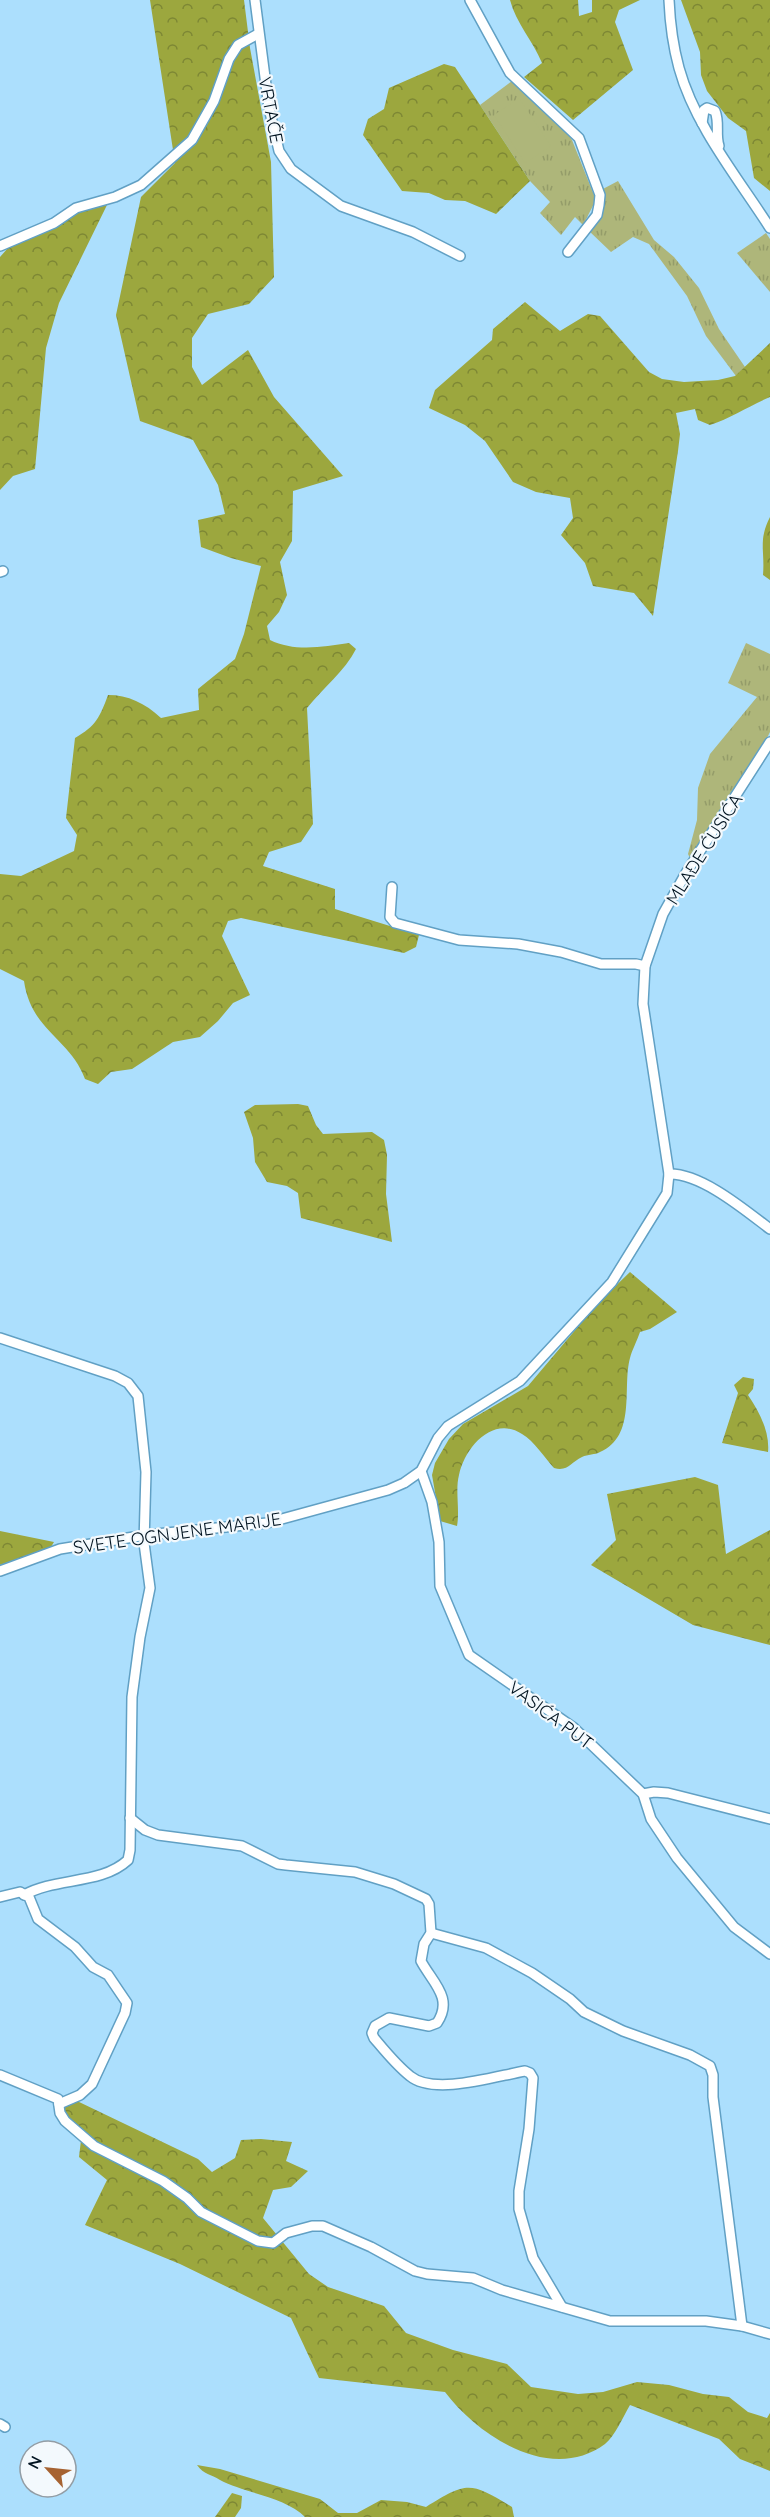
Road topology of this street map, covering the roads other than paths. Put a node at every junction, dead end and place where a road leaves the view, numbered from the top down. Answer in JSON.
{"nodes":[{"id":1,"x":255,"y":0,"type":"edge"},
{"id":2,"x":470,"y":0,"type":"edge"},
{"id":3,"x":669,"y":0,"type":"edge"},
{"id":4,"x":258,"y":34,"type":"junction"},
{"id":5,"x":702,"y":123,"type":"junction"},
{"id":6,"x":723,"y":154,"type":"junction"},
{"id":7,"x":770,"y":228,"type":"edge"},
{"id":8,"x":0,"y":246,"type":"edge"},
{"id":9,"x":568,"y":252,"type":"dead end"},
{"id":10,"x":460,"y":256,"type":"dead end"},
{"id":11,"x":770,"y":742,"type":"edge"},
{"id":12,"x":392,"y":887,"type":"dead end"},
{"id":13,"x":645,"y":966,"type":"junction"},
{"id":14,"x":669,"y":1174,"type":"junction"},
{"id":15,"x":770,"y":1229,"type":"edge"},
{"id":16,"x":0,"y":1338,"type":"edge"},
{"id":17,"x":421,"y":1471,"type":"junction"},
{"id":18,"x":146,"y":1534,"type":"junction"},
{"id":19,"x":0,"y":1571,"type":"edge"},
{"id":20,"x":643,"y":1794,"type":"junction"},
{"id":21,"x":130,"y":1818,"type":"junction"},
{"id":22,"x":770,"y":1818,"type":"edge"},
{"id":23,"x":24,"y":1895,"type":"junction"},
{"id":24,"x":0,"y":1897,"type":"edge"},
{"id":25,"x":431,"y":1934,"type":"junction"},
{"id":26,"x":770,"y":1954,"type":"edge"},
{"id":27,"x":0,"y":2074,"type":"edge"},
{"id":28,"x":59,"y":2104,"type":"junction"},
{"id":29,"x":562,"y":2307,"type":"junction"},
{"id":30,"x":742,"y":2326,"type":"junction"},
{"id":31,"x":770,"y":2334,"type":"edge"}],
"edges":[{"from":1,"to":4,"type":"street","name":"VRTAČE"},
{"from":2,"to":9,"type":"street"},
{"from":3,"to":5,"type":"street"},
{"from":4,"to":8,"type":"street"},
{"from":4,"to":10,"type":"street","name":"VRTAČE"},
{"from":5,"to":6,"type":"street"},
{"from":5,"to":6,"type":"street"},
{"from":6,"to":7,"type":"street"},
{"from":11,"to":13,"type":"street","name":"MLAĐE ĆUSIĆA"},
{"from":12,"to":13,"type":"street"},
{"from":13,"to":14,"type":"street","name":"MLAĐE ĆUSIĆA"},
{"from":14,"to":15,"type":"street"},
{"from":14,"to":17,"type":"street"},
{"from":16,"to":18,"type":"street"},
{"from":17,"to":18,"type":"street","name":"SVETE OGNJENE MARIJE"},
{"from":17,"to":20,"type":"street","name":"VASIĆA PUT"},
{"from":18,"to":19,"type":"street","name":"SVETE OGNJENE MARIJE"},
{"from":18,"to":21,"type":"street"},
{"from":20,"to":22,"type":"street"},
{"from":20,"to":26,"type":"street","name":"VASIĆA PUT"},
{"from":21,"to":23,"type":"street"},
{"from":21,"to":25,"type":"street"},
{"from":23,"to":24,"type":"street"},
{"from":23,"to":28,"type":"street"},
{"from":25,"to":29,"type":"street"},
{"from":25,"to":30,"type":"street"},
{"from":27,"to":28,"type":"street"},
{"from":28,"to":29,"type":"street"},
{"from":29,"to":30,"type":"street"},
{"from":30,"to":31,"type":"street"}]}
